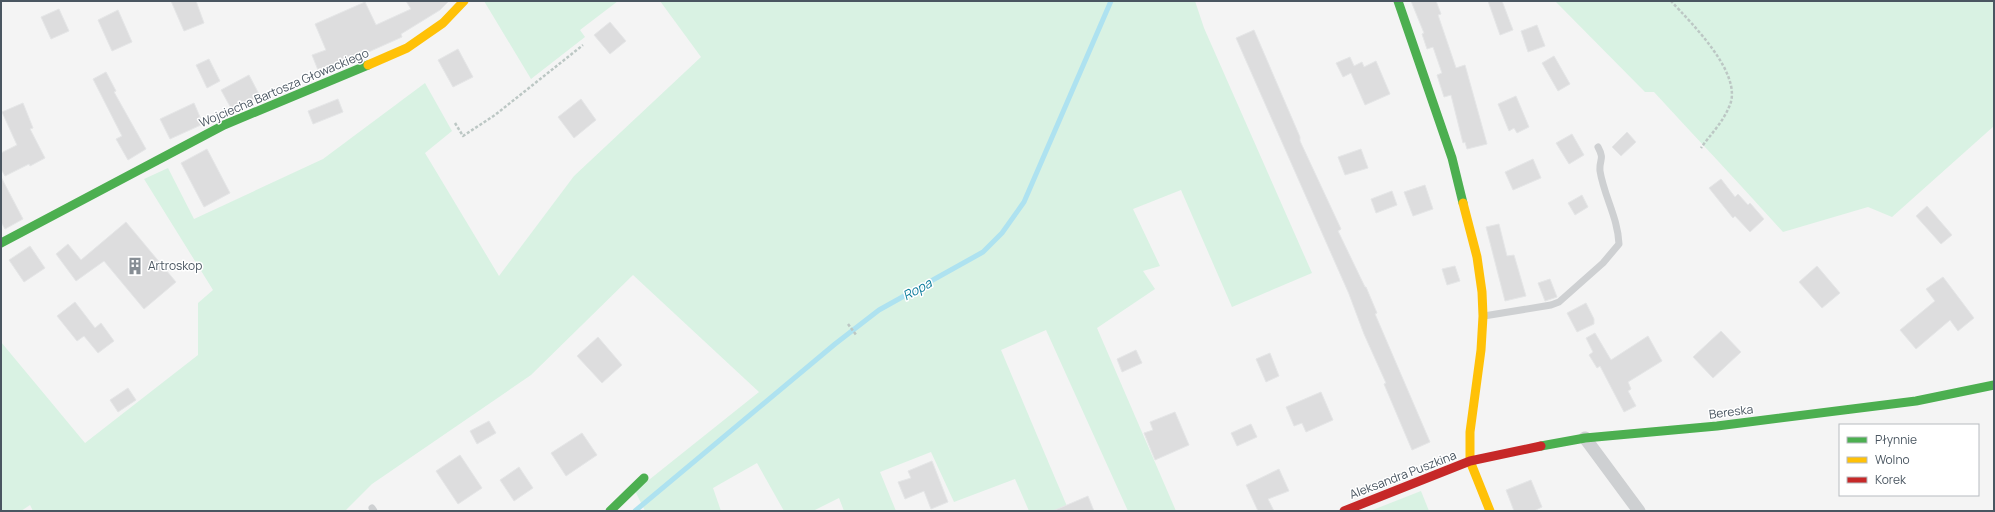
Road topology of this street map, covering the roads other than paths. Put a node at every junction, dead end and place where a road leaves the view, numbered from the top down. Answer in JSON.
{"nodes":[{"id":1,"x":464,"y":1,"type":"edge"},
{"id":2,"x":1398,"y":1,"type":"edge"},
{"id":3,"x":1598,"y":147,"type":"dead end"},
{"id":4,"x":1,"y":243,"type":"edge"},
{"id":5,"x":1483,"y":316,"type":"junction"},
{"id":6,"x":1994,"y":385,"type":"edge"},
{"id":7,"x":1584,"y":438,"type":"junction"},
{"id":8,"x":1470,"y":461,"type":"junction"},
{"id":9,"x":644,"y":478,"type":"dead end"},
{"id":10,"x":610,"y":511,"type":"edge"},
{"id":11,"x":1344,"y":511,"type":"edge"},
{"id":12,"x":1490,"y":511,"type":"edge"},
{"id":13,"x":1639,"y":511,"type":"edge"}],
"edges":[{"from":1,"to":4,"type":"street","name":"Wojciecha Bartosza Głowackiego"},
{"from":2,"to":5,"type":"street"},
{"from":3,"to":5,"type":"lane"},
{"from":5,"to":8,"type":"street"},
{"from":6,"to":7,"type":"street","name":"Bereska"},
{"from":7,"to":8,"type":"street","name":"Bereska"},
{"from":7,"to":13,"type":"street"},
{"from":8,"to":11,"type":"street","name":"Aleksandra Puszkina"},
{"from":8,"to":12,"type":"street"},
{"from":9,"to":10,"type":"street"}]}
